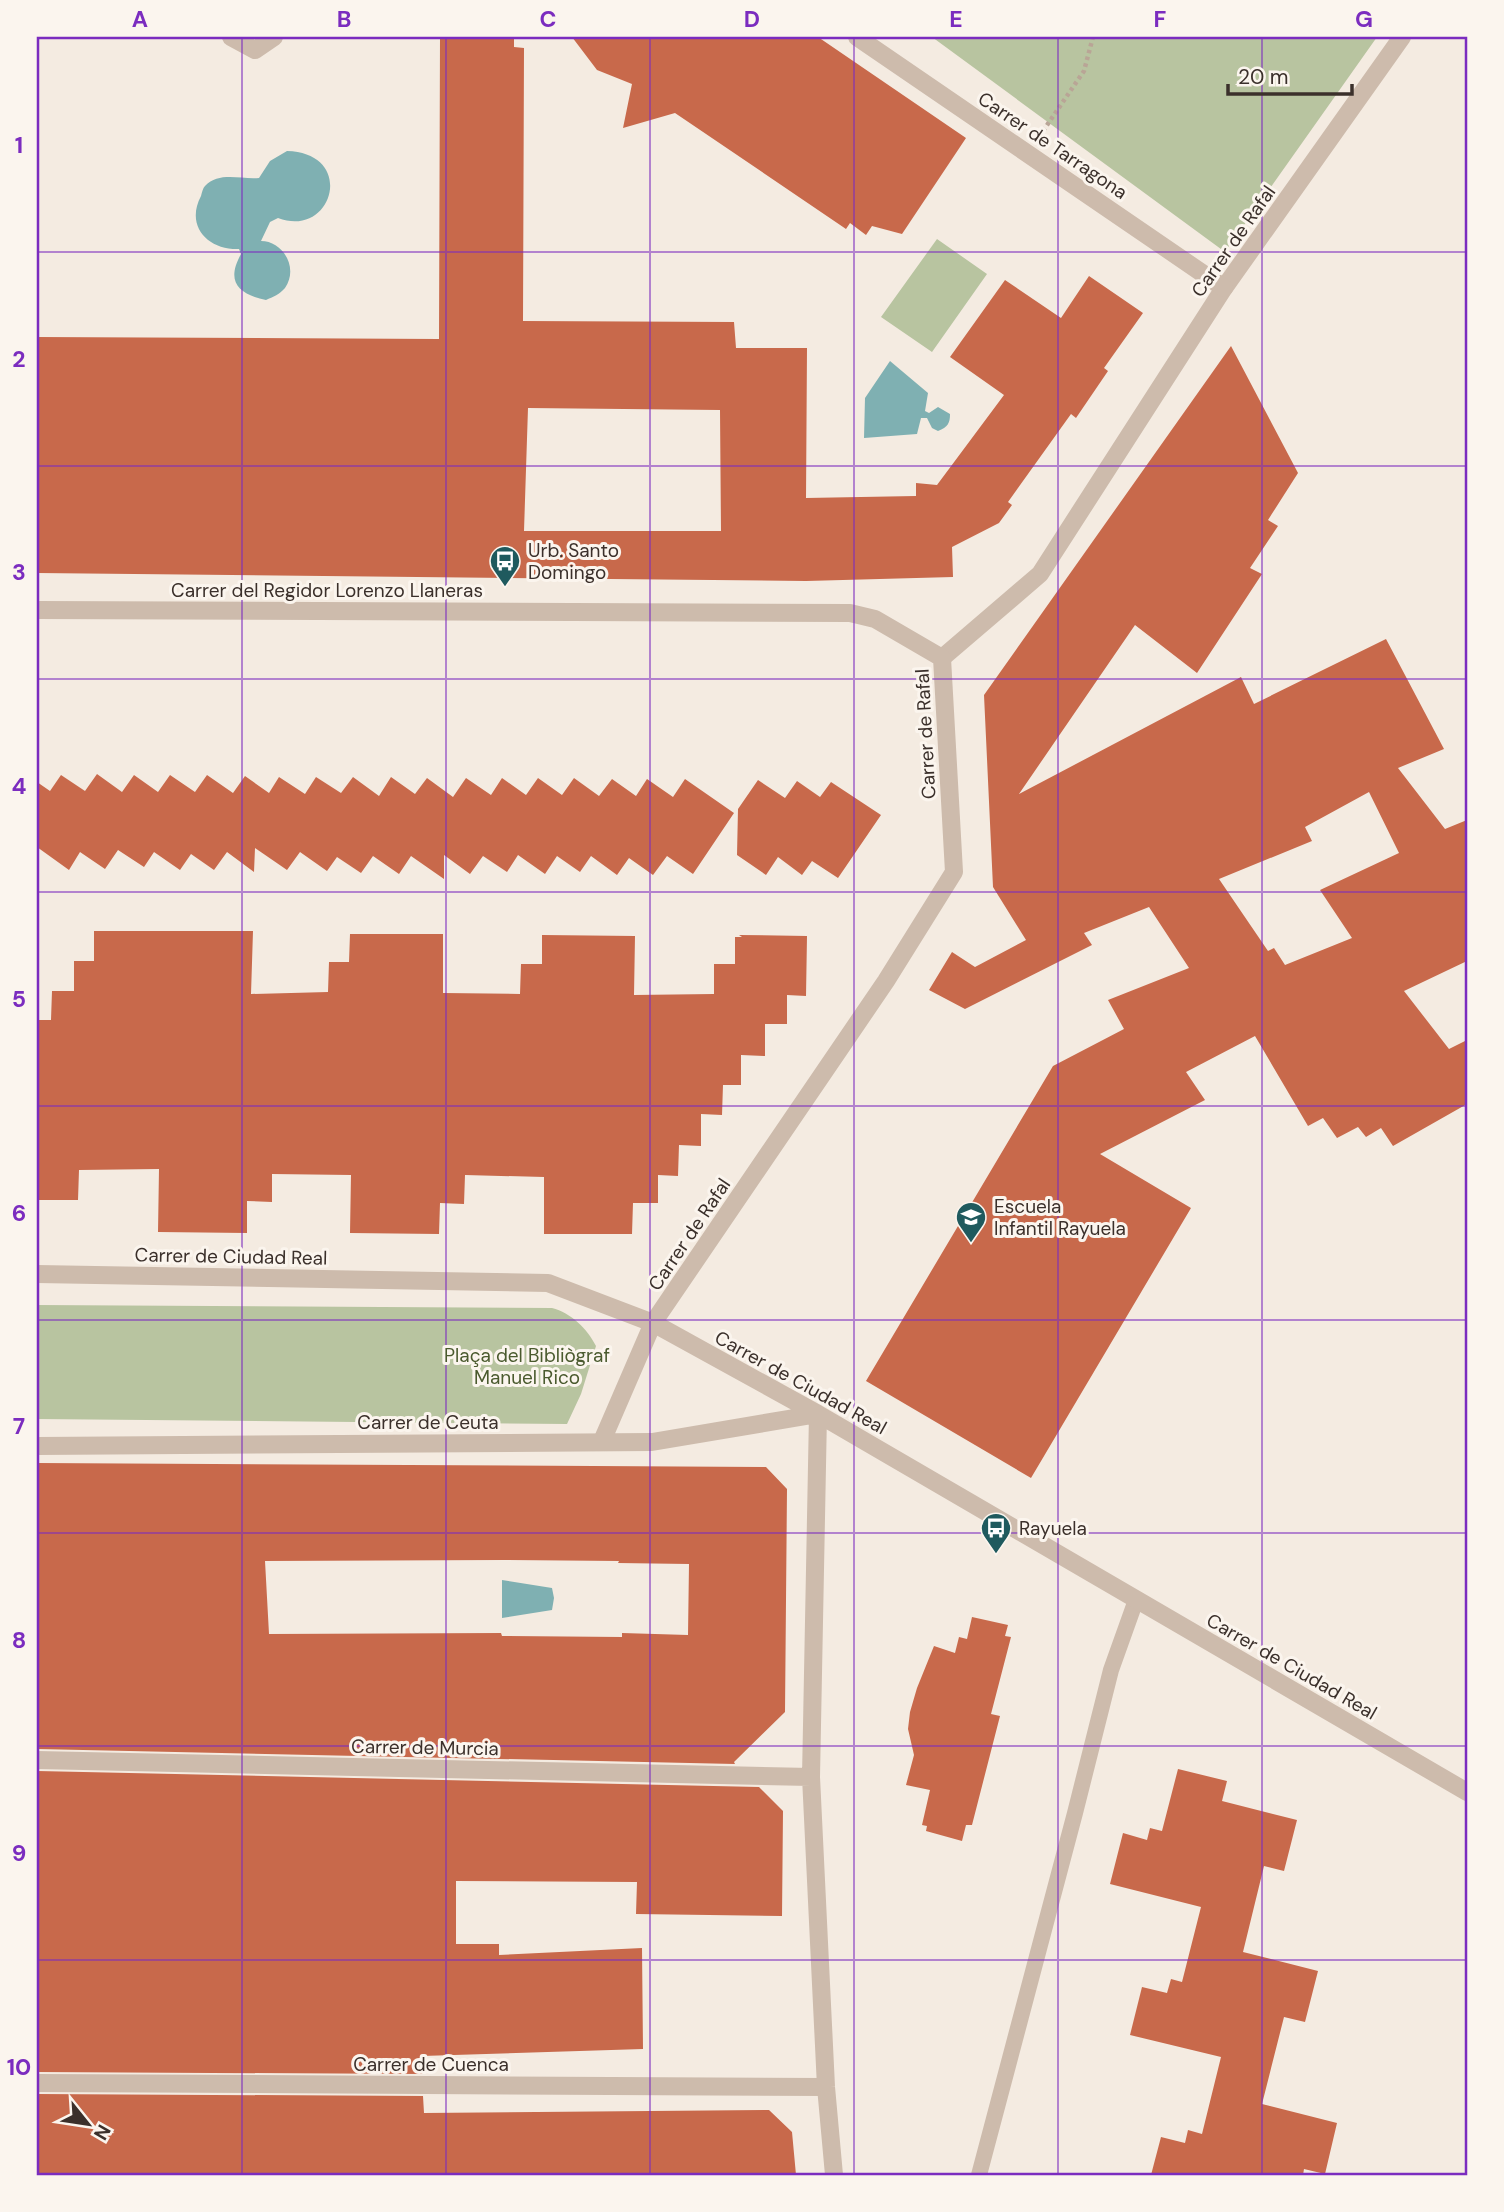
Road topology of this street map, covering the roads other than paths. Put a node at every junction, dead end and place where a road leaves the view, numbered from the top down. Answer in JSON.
{"nodes":[{"id":1,"x":231,"y":37,"type":"edge"},
{"id":2,"x":274,"y":37,"type":"edge"},
{"id":3,"x":857,"y":37,"type":"edge"},
{"id":4,"x":1402,"y":37,"type":"edge"},
{"id":5,"x":1224,"y":288,"type":"junction"},
{"id":6,"x":37,"y":610,"type":"edge"},
{"id":7,"x":942,"y":658,"type":"junction"},
{"id":8,"x":37,"y":1274,"type":"edge"},
{"id":9,"x":653,"y":1323,"type":"junction"},
{"id":10,"x":818,"y":1414,"type":"junction"},
{"id":11,"x":602,"y":1441,"type":"junction"},
{"id":12,"x":37,"y":1446,"type":"edge"},
{"id":13,"x":1136,"y":1600,"type":"junction"},
{"id":14,"x":37,"y":1760,"type":"edge"},
{"id":15,"x":811,"y":1777,"type":"junction"},
{"id":16,"x":1467,"y":1792,"type":"edge"},
{"id":17,"x":37,"y":2083,"type":"edge"},
{"id":18,"x":826,"y":2087,"type":"junction"},
{"id":19,"x":834,"y":2175,"type":"edge"},
{"id":20,"x":979,"y":2175,"type":"edge"}],
"edges":[{"from":1,"to":2,"type":"street"},
{"from":3,"to":5,"type":"street","name":"Carrer de Tarragona"},
{"from":4,"to":5,"type":"street","name":"Carrer de Rafal"},
{"from":5,"to":7,"type":"street","name":"Carrer de Rafal"},
{"from":6,"to":7,"type":"street","name":"Carrer del Regidor Lorenzo Llaneras"},
{"from":7,"to":9,"type":"street","name":"Carrer de Rafal"},
{"from":8,"to":9,"type":"street","name":"Carrer de Ciudad Real"},
{"from":9,"to":10,"type":"street","name":"Carrer de Ciudad Real"},
{"from":9,"to":11,"type":"street","name":"Carrer de Rafal"},
{"from":10,"to":11,"type":"street","name":"Carrer de Ceuta"},
{"from":10,"to":13,"type":"street","name":"Carrer de Ciudad Real"},
{"from":10,"to":15,"type":"street"},
{"from":11,"to":12,"type":"street","name":"Carrer de Ceuta"},
{"from":13,"to":16,"type":"street","name":"Carrer de Ciudad Real"},
{"from":13,"to":20,"type":"lane"},
{"from":14,"to":15,"type":"street","name":"Carrer de Murcia"},
{"from":15,"to":18,"type":"street"},
{"from":17,"to":18,"type":"street","name":"Carrer de Cuenca"},
{"from":18,"to":19,"type":"street"}]}
